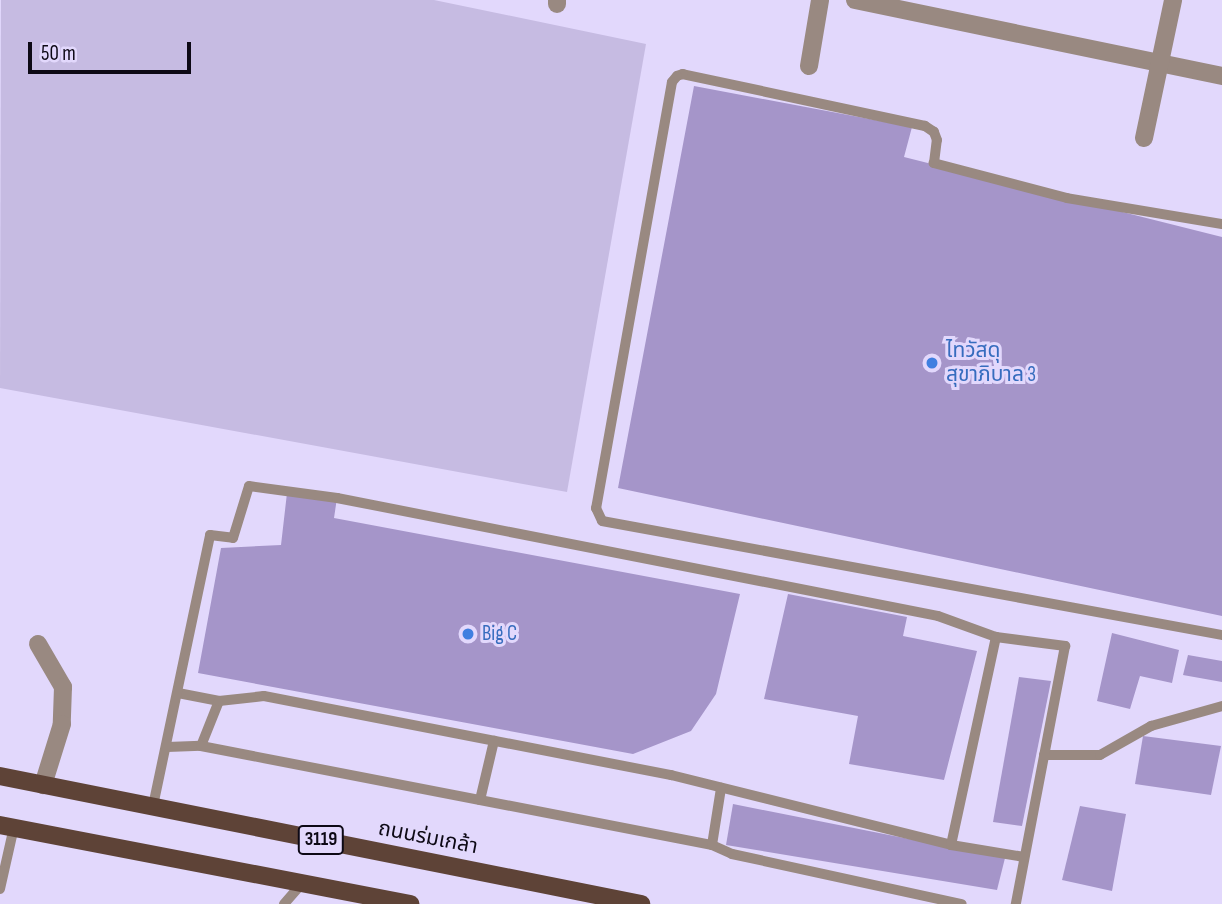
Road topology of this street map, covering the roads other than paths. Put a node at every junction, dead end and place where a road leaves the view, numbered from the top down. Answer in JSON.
{"nodes":[{"id":1,"x":820,"y":0,"type":"edge"},
{"id":2,"x":855,"y":0,"type":"edge"},
{"id":3,"x":1173,"y":0,"type":"edge"},
{"id":4,"x":1160,"y":63,"type":"junction"},
{"id":5,"x":809,"y":66,"type":"dead end"},
{"id":6,"x":1222,"y":76,"type":"edge"},
{"id":7,"x":1144,"y":138,"type":"dead end"},
{"id":8,"x":1222,"y":224,"type":"edge"},
{"id":9,"x":1222,"y":635,"type":"edge"},
{"id":10,"x":996,"y":637,"type":"junction"},
{"id":11,"x":38,"y":644,"type":"dead end"},
{"id":12,"x":178,"y":693,"type":"junction"},
{"id":13,"x":219,"y":701,"type":"junction"},
{"id":14,"x":1222,"y":706,"type":"edge"},
{"id":15,"x":494,"y":741,"type":"junction"},
{"id":16,"x":201,"y":746,"type":"junction"},
{"id":17,"x":167,"y":747,"type":"junction"},
{"id":18,"x":1044,"y":755,"type":"junction"},
{"id":19,"x":0,"y":776,"type":"edge"},
{"id":20,"x":43,"y":785,"type":"junction"},
{"id":21,"x":721,"y":788,"type":"junction"},
{"id":22,"x":480,"y":800,"type":"junction"},
{"id":23,"x":153,"y":806,"type":"junction"},
{"id":24,"x":7,"y":826,"type":"edge"},
{"id":25,"x":712,"y":845,"type":"junction"},
{"id":26,"x":951,"y":845,"type":"junction"},
{"id":27,"x":1024,"y":857,"type":"junction"},
{"id":28,"x":302,"y":883,"type":"junction"},
{"id":29,"x":0,"y":889,"type":"edge"},
{"id":30,"x":365,"y":900,"type":"edge"},
{"id":31,"x":284,"y":904,"type":"edge"},
{"id":32,"x":410,"y":904,"type":"edge"},
{"id":33,"x":641,"y":904,"type":"edge"},
{"id":34,"x":961,"y":904,"type":"edge"},
{"id":35,"x":1016,"y":904,"type":"edge"}],
"edges":[{"from":1,"to":5,"type":"street"},
{"from":2,"to":4,"type":"street"},
{"from":3,"to":4,"type":"street"},
{"from":4,"to":6,"type":"street"},
{"from":4,"to":7,"type":"street"},
{"from":8,"to":9,"type":"lane"},
{"from":10,"to":12,"type":"lane"},
{"from":10,"to":18,"type":"lane"},
{"from":10,"to":26,"type":"lane"},
{"from":11,"to":20,"type":"street"},
{"from":12,"to":13,"type":"lane"},
{"from":12,"to":17,"type":"lane"},
{"from":13,"to":15,"type":"lane"},
{"from":13,"to":16,"type":"lane"},
{"from":14,"to":18,"type":"lane"},
{"from":15,"to":21,"type":"lane"},
{"from":15,"to":22,"type":"lane"},
{"from":16,"to":17,"type":"lane"},
{"from":16,"to":22,"type":"lane"},
{"from":17,"to":23,"type":"lane"},
{"from":18,"to":27,"type":"lane"},
{"from":19,"to":20,"type":"main road","name":"ถนนร่มเกล้า","number":"3119"},
{"from":20,"to":23,"type":"main road","name":"ถนนร่มเกล้า","number":"3119"},
{"from":21,"to":25,"type":"lane"},
{"from":21,"to":26,"type":"lane"},
{"from":22,"to":25,"type":"lane"},
{"from":23,"to":33,"type":"main road","name":"ถนนร่มเกล้า","number":"3119"},
{"from":24,"to":28,"type":"main road","number":"3119"},
{"from":24,"to":29,"type":"lane"},
{"from":25,"to":34,"type":"lane"},
{"from":26,"to":27,"type":"lane"},
{"from":27,"to":35,"type":"lane"},
{"from":28,"to":30,"type":"main road","number":"3119"},
{"from":28,"to":31,"type":"lane"},
{"from":30,"to":32,"type":"main road","number":"3119"}]}
